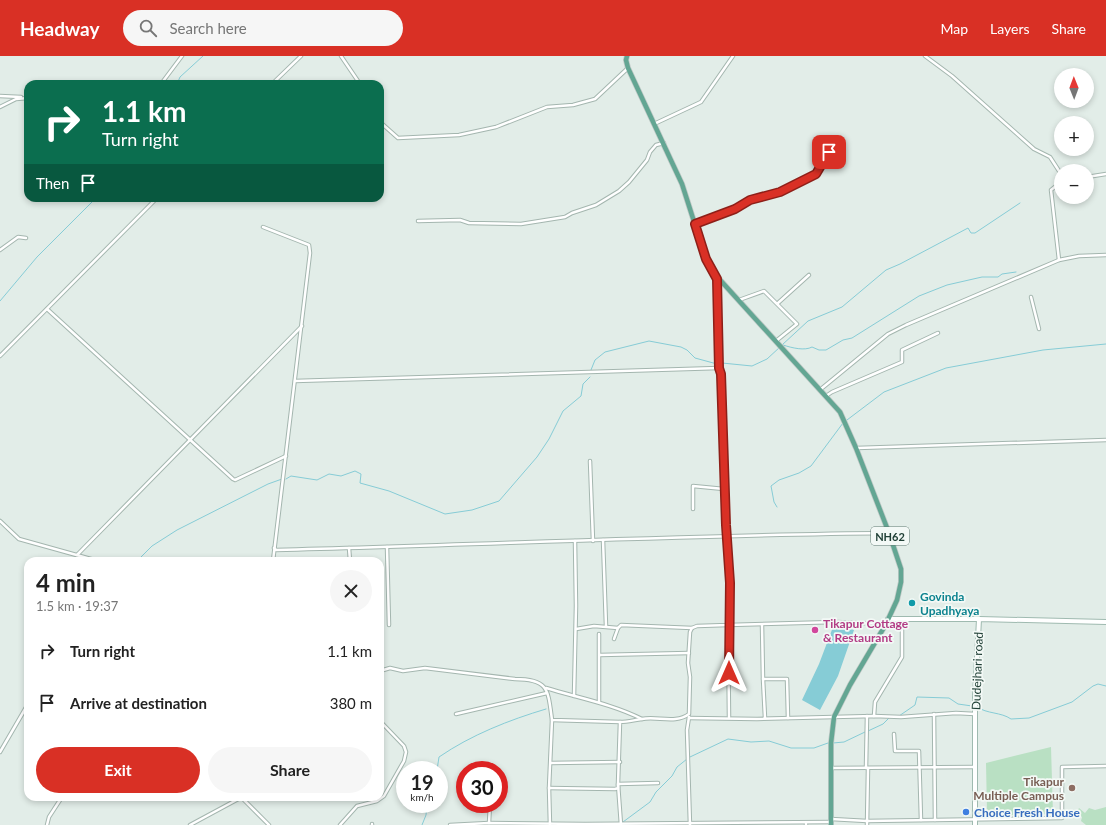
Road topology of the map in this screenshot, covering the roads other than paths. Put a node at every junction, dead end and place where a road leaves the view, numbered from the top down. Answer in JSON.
{"nodes":[{"id":1,"x":182,"y":56,"type":"edge"},
{"id":2,"x":301,"y":56,"type":"edge"},
{"id":3,"x":341,"y":56,"type":"edge"},
{"id":4,"x":627,"y":56,"type":"edge"},
{"id":5,"x":733,"y":56,"type":"edge"},
{"id":6,"x":925,"y":56,"type":"edge"},
{"id":7,"x":628,"y":68,"type":"junction"},
{"id":8,"x":164,"y":80,"type":"edge"},
{"id":9,"x":276,"y":80,"type":"edge"},
{"id":10,"x":357,"y":80,"type":"edge"},
{"id":11,"x":0,"y":96,"type":"edge"},
{"id":12,"x":24,"y":98,"type":"edge"},
{"id":13,"x":24,"y":98,"type":"edge"},
{"id":14,"x":0,"y":107,"type":"edge"},
{"id":15,"x":654,"y":124,"type":"junction"},
{"id":16,"x":384,"y":126,"type":"edge"},
{"id":17,"x":664,"y":143,"type":"junction"},
{"id":18,"x":834,"y":145,"type":"dead end"},
{"id":19,"x":1055,"y":164,"type":"edge"},
{"id":20,"x":1106,"y":174,"type":"edge"},
{"id":21,"x":1094,"y":176,"type":"edge"},
{"id":22,"x":1054,"y":188,"type":"edge"},
{"id":23,"x":153,"y":202,"type":"edge"},
{"id":24,"x":418,"y":221,"type":"dead end"},
{"id":25,"x":695,"y":224,"type":"junction"},
{"id":26,"x":263,"y":227,"type":"dead end"},
{"id":27,"x":26,"y":238,"type":"dead end"},
{"id":28,"x":0,"y":250,"type":"edge"},
{"id":29,"x":1106,"y":255,"type":"edge"},
{"id":30,"x":1059,"y":260,"type":"junction"},
{"id":31,"x":809,"y":275,"type":"dead end"},
{"id":32,"x":717,"y":279,"type":"junction"},
{"id":33,"x":1031,"y":297,"type":"dead end"},
{"id":34,"x":738,"y":301,"type":"junction"},
{"id":35,"x":778,"y":303,"type":"junction"},
{"id":36,"x":47,"y":309,"type":"junction"},
{"id":37,"x":302,"y":326,"type":"junction"},
{"id":38,"x":1039,"y":329,"type":"dead end"},
{"id":39,"x":938,"y":333,"type":"dead end"},
{"id":40,"x":778,"y":345,"type":"junction"},
{"id":41,"x":0,"y":356,"type":"edge"},
{"id":42,"x":719,"y":368,"type":"junction"},
{"id":43,"x":295,"y":381,"type":"junction"},
{"id":44,"x":821,"y":389,"type":"junction"},
{"id":45,"x":826,"y":396,"type":"junction"},
{"id":46,"x":189,"y":439,"type":"junction"},
{"id":47,"x":1106,"y":440,"type":"edge"},
{"id":48,"x":856,"y":448,"type":"junction"},
{"id":49,"x":286,"y":456,"type":"junction"},
{"id":50,"x":590,"y":461,"type":"dead end"},
{"id":51,"x":724,"y":489,"type":"junction"},
{"id":52,"x":693,"y":509,"type":"dead end"},
{"id":53,"x":0,"y":521,"type":"edge"},
{"id":54,"x":889,"y":533,"type":"junction"},
{"id":55,"x":727,"y":536,"type":"junction"},
{"id":56,"x":603,"y":540,"type":"junction"},
{"id":57,"x":575,"y":541,"type":"junction"},
{"id":58,"x":593,"y":541,"type":"junction"},
{"id":59,"x":387,"y":547,"type":"junction"},
{"id":60,"x":274,"y":548,"type":"junction"},
{"id":61,"x":350,"y":548,"type":"junction"},
{"id":62,"x":77,"y":555,"type":"junction"},
{"id":63,"x":84,"y":557,"type":"edge"},
{"id":64,"x":273,"y":557,"type":"edge"},
{"id":65,"x":350,"y":557,"type":"edge"},
{"id":66,"x":888,"y":619,"type":"junction"},
{"id":67,"x":902,"y":619,"type":"junction"},
{"id":68,"x":979,"y":619,"type":"junction"},
{"id":69,"x":1106,"y":622,"type":"edge"},
{"id":70,"x":886,"y":624,"type":"junction"},
{"id":71,"x":389,"y":625,"type":"dead end"},
{"id":72,"x":728,"y":625,"type":"junction"},
{"id":73,"x":762,"y":625,"type":"junction"},
{"id":74,"x":606,"y":626,"type":"junction"},
{"id":75,"x":618,"y":628,"type":"junction"},
{"id":76,"x":692,"y":628,"type":"junction"},
{"id":77,"x":576,"y":629,"type":"junction"},
{"id":78,"x":599,"y":634,"type":"dead end"},
{"id":79,"x":614,"y":639,"type":"dead end"},
{"id":80,"x":689,"y":653,"type":"junction"},
{"id":81,"x":600,"y":655,"type":"junction"},
{"id":82,"x":384,"y":670,"type":"edge"},
{"id":83,"x":763,"y":679,"type":"junction"},
{"id":84,"x":546,"y":688,"type":"junction"},
{"id":85,"x":547,"y":693,"type":"junction"},
{"id":86,"x":574,"y":696,"type":"junction"},
{"id":87,"x":599,"y":702,"type":"junction"},
{"id":88,"x":24,"y":711,"type":"edge"},
{"id":89,"x":456,"y":714,"type":"dead end"},
{"id":90,"x":934,"y":714,"type":"junction"},
{"id":91,"x":975,"y":714,"type":"junction"},
{"id":92,"x":689,"y":716,"type":"junction"},
{"id":93,"x":867,"y":716,"type":"junction"},
{"id":94,"x":874,"y":716,"type":"junction"},
{"id":95,"x":729,"y":717,"type":"junction"},
{"id":96,"x":834,"y":717,"type":"junction"},
{"id":97,"x":765,"y":718,"type":"junction"},
{"id":98,"x":788,"y":718,"type":"junction"},
{"id":99,"x":642,"y":719,"type":"junction"},
{"id":100,"x":552,"y":720,"type":"junction"},
{"id":101,"x":620,"y":722,"type":"junction"},
{"id":102,"x":384,"y":725,"type":"edge"},
{"id":103,"x":894,"y":734,"type":"dead end"},
{"id":104,"x":0,"y":752,"type":"edge"},
{"id":105,"x":620,"y":762,"type":"junction"},
{"id":106,"x":551,"y":763,"type":"junction"},
{"id":107,"x":1106,"y":766,"type":"edge"},
{"id":108,"x":934,"y":767,"type":"junction"},
{"id":109,"x":974,"y":767,"type":"junction"},
{"id":110,"x":831,"y":768,"type":"junction"},
{"id":111,"x":867,"y":768,"type":"junction"},
{"id":112,"x":919,"y":768,"type":"junction"},
{"id":113,"x":658,"y":783,"type":"dead end"},
{"id":114,"x":618,"y":784,"type":"junction"},
{"id":115,"x":549,"y":788,"type":"junction"},
{"id":116,"x":384,"y":796,"type":"edge"},
{"id":117,"x":59,"y":801,"type":"edge"},
{"id":118,"x":235,"y":801,"type":"edge"},
{"id":119,"x":245,"y":801,"type":"edge"},
{"id":120,"x":377,"y":801,"type":"edge"},
{"id":121,"x":975,"y":819,"type":"junction"},
{"id":122,"x":921,"y":820,"type":"junction"},
{"id":123,"x":927,"y":820,"type":"junction"},
{"id":124,"x":935,"y":820,"type":"junction"},
{"id":125,"x":867,"y":821,"type":"junction"},
{"id":126,"x":831,"y":822,"type":"edge"},
{"id":127,"x":490,"y":823,"type":"edge"},
{"id":128,"x":550,"y":824,"type":"edge"},
{"id":129,"x":735,"y":824,"type":"edge"},
{"id":130,"x":760,"y":824,"type":"edge"},
{"id":131,"x":48,"y":825,"type":"edge"},
{"id":132,"x":190,"y":825,"type":"edge"},
{"id":133,"x":269,"y":825,"type":"edge"},
{"id":134,"x":340,"y":825,"type":"edge"},
{"id":135,"x":450,"y":825,"type":"edge"},
{"id":136,"x":621,"y":825,"type":"edge"},
{"id":137,"x":690,"y":825,"type":"edge"},
{"id":138,"x":867,"y":825,"type":"edge"},
{"id":139,"x":927,"y":825,"type":"edge"},
{"id":140,"x":975,"y":825,"type":"edge"}],
"edges":[{"from":1,"to":8,"type":"street"},
{"from":2,"to":9,"type":"street"},
{"from":3,"to":10,"type":"street"},
{"from":4,"to":7,"type":"main road","number":"NH62"},
{"from":5,"to":15,"type":"street"},
{"from":6,"to":19,"type":"street"},
{"from":7,"to":15,"type":"main road","number":"NH62"},
{"from":7,"to":16,"type":"street"},
{"from":11,"to":12,"type":"street"},
{"from":13,"to":14,"type":"street"},
{"from":15,"to":17,"type":"main road","number":"NH62"},
{"from":17,"to":24,"type":"street"},
{"from":17,"to":25,"type":"main road","number":"NH62"},
{"from":18,"to":25,"type":"street"},
{"from":20,"to":21,"type":"street"},
{"from":22,"to":30,"type":"street"},
{"from":23,"to":36,"type":"street"},
{"from":25,"to":32,"type":"main road","number":"NH62"},
{"from":26,"to":37,"type":"street"},
{"from":27,"to":28,"type":"street"},
{"from":29,"to":30,"type":"street"},
{"from":30,"to":44,"type":"street"},
{"from":31,"to":35,"type":"street"},
{"from":32,"to":34,"type":"main road","number":"NH62"},
{"from":32,"to":42,"type":"street"},
{"from":33,"to":38,"type":"street"},
{"from":34,"to":35,"type":"street"},
{"from":34,"to":40,"type":"main road","number":"NH62"},
{"from":35,"to":40,"type":"street"},
{"from":36,"to":41,"type":"street"},
{"from":36,"to":46,"type":"street"},
{"from":37,"to":43,"type":"street"},
{"from":37,"to":46,"type":"street"},
{"from":39,"to":45,"type":"street"},
{"from":40,"to":44,"type":"main road","number":"NH62"},
{"from":42,"to":43,"type":"street"},
{"from":42,"to":51,"type":"street"},
{"from":43,"to":49,"type":"street"},
{"from":44,"to":45,"type":"main road","number":"NH62"},
{"from":45,"to":48,"type":"main road","number":"NH62"},
{"from":46,"to":49,"type":"street"},
{"from":46,"to":62,"type":"street"},
{"from":47,"to":48,"type":"street"},
{"from":48,"to":54,"type":"main road","number":"NH62"},
{"from":49,"to":60,"type":"street"},
{"from":50,"to":58,"type":"street"},
{"from":51,"to":52,"type":"street"},
{"from":51,"to":55,"type":"street"},
{"from":53,"to":62,"type":"street"},
{"from":54,"to":55,"type":"street"},
{"from":54,"to":66,"type":"main road","number":"NH62"},
{"from":55,"to":56,"type":"street"},
{"from":55,"to":72,"type":"street"},
{"from":56,"to":58,"type":"street"},
{"from":56,"to":74,"type":"street"},
{"from":57,"to":58,"type":"street"},
{"from":57,"to":59,"type":"street"},
{"from":57,"to":77,"type":"street"},
{"from":59,"to":61,"type":"street"},
{"from":59,"to":71,"type":"street"},
{"from":60,"to":61,"type":"street"},
{"from":60,"to":64,"type":"street"},
{"from":61,"to":65,"type":"street"},
{"from":62,"to":63,"type":"street"},
{"from":66,"to":67,"type":"street"},
{"from":66,"to":70,"type":"main road","number":"NH62"},
{"from":67,"to":68,"type":"street"},
{"from":67,"to":94,"type":"street"},
{"from":68,"to":69,"type":"street","name":"Dudejhari road"},
{"from":68,"to":91,"type":"street","name":"Dudejhari road"},
{"from":70,"to":73,"type":"street"},
{"from":70,"to":96,"type":"main road","number":"NH62"},
{"from":72,"to":73,"type":"street"},
{"from":72,"to":76,"type":"street"},
{"from":72,"to":95,"type":"street"},
{"from":73,"to":83,"type":"street"},
{"from":74,"to":75,"type":"street"},
{"from":74,"to":77,"type":"street"},
{"from":75,"to":76,"type":"street"},
{"from":75,"to":79,"type":"street"},
{"from":76,"to":80,"type":"street"},
{"from":77,"to":86,"type":"street"},
{"from":78,"to":81,"type":"street"},
{"from":80,"to":81,"type":"street"},
{"from":80,"to":92,"type":"street"},
{"from":81,"to":87,"type":"street"},
{"from":82,"to":84,"type":"street"},
{"from":83,"to":97,"type":"street"},
{"from":83,"to":98,"type":"street"},
{"from":84,"to":85,"type":"street"},
{"from":84,"to":86,"type":"street"},
{"from":85,"to":89,"type":"street"},
{"from":85,"to":100,"type":"street"},
{"from":86,"to":87,"type":"street"},
{"from":87,"to":99,"type":"street"},
{"from":88,"to":104,"type":"street"},
{"from":90,"to":91,"type":"street"},
{"from":90,"to":94,"type":"street"},
{"from":90,"to":108,"type":"street"},
{"from":91,"to":109,"type":"street","name":"Dudejhari road"},
{"from":92,"to":95,"type":"street"},
{"from":92,"to":99,"type":"street"},
{"from":92,"to":137,"type":"street"},
{"from":93,"to":94,"type":"street"},
{"from":93,"to":96,"type":"street"},
{"from":93,"to":111,"type":"street"},
{"from":95,"to":97,"type":"street"},
{"from":96,"to":98,"type":"street"},
{"from":96,"to":110,"type":"main road","number":"NH62"},
{"from":97,"to":98,"type":"street"},
{"from":99,"to":101,"type":"street"},
{"from":100,"to":101,"type":"street"},
{"from":100,"to":106,"type":"street"},
{"from":101,"to":105,"type":"street"},
{"from":102,"to":116,"type":"street"},
{"from":103,"to":112,"type":"street"},
{"from":105,"to":106,"type":"street"},
{"from":105,"to":114,"type":"street"},
{"from":106,"to":115,"type":"street"},
{"from":107,"to":121,"type":"street"},
{"from":108,"to":109,"type":"street"},
{"from":108,"to":112,"type":"street"},
{"from":108,"to":124,"type":"street"},
{"from":109,"to":121,"type":"street","name":"Dudejhari road"},
{"from":110,"to":111,"type":"street"},
{"from":110,"to":126,"type":"main road","number":"NH62"},
{"from":111,"to":112,"type":"street"},
{"from":111,"to":125,"type":"street"},
{"from":112,"to":122,"type":"street"},
{"from":113,"to":114,"type":"street"},
{"from":114,"to":115,"type":"street"},
{"from":114,"to":136,"type":"street"},
{"from":115,"to":128,"type":"street"},
{"from":117,"to":131,"type":"street"},
{"from":118,"to":132,"type":"street"},
{"from":119,"to":133,"type":"street"},
{"from":120,"to":134,"type":"street"},
{"from":121,"to":124,"type":"street"},
{"from":121,"to":140,"type":"street","name":"Dudejhari road"},
{"from":122,"to":123,"type":"street"},
{"from":122,"to":125,"type":"street"},
{"from":123,"to":124,"type":"street"},
{"from":123,"to":139,"type":"street"},
{"from":125,"to":126,"type":"street"},
{"from":125,"to":138,"type":"street"},
{"from":126,"to":130,"type":"street"},
{"from":127,"to":128,"type":"street"},
{"from":127,"to":135,"type":"street"},
{"from":128,"to":136,"type":"street"},
{"from":129,"to":130,"type":"street"},
{"from":129,"to":137,"type":"street"},
{"from":136,"to":137,"type":"street"}]}
